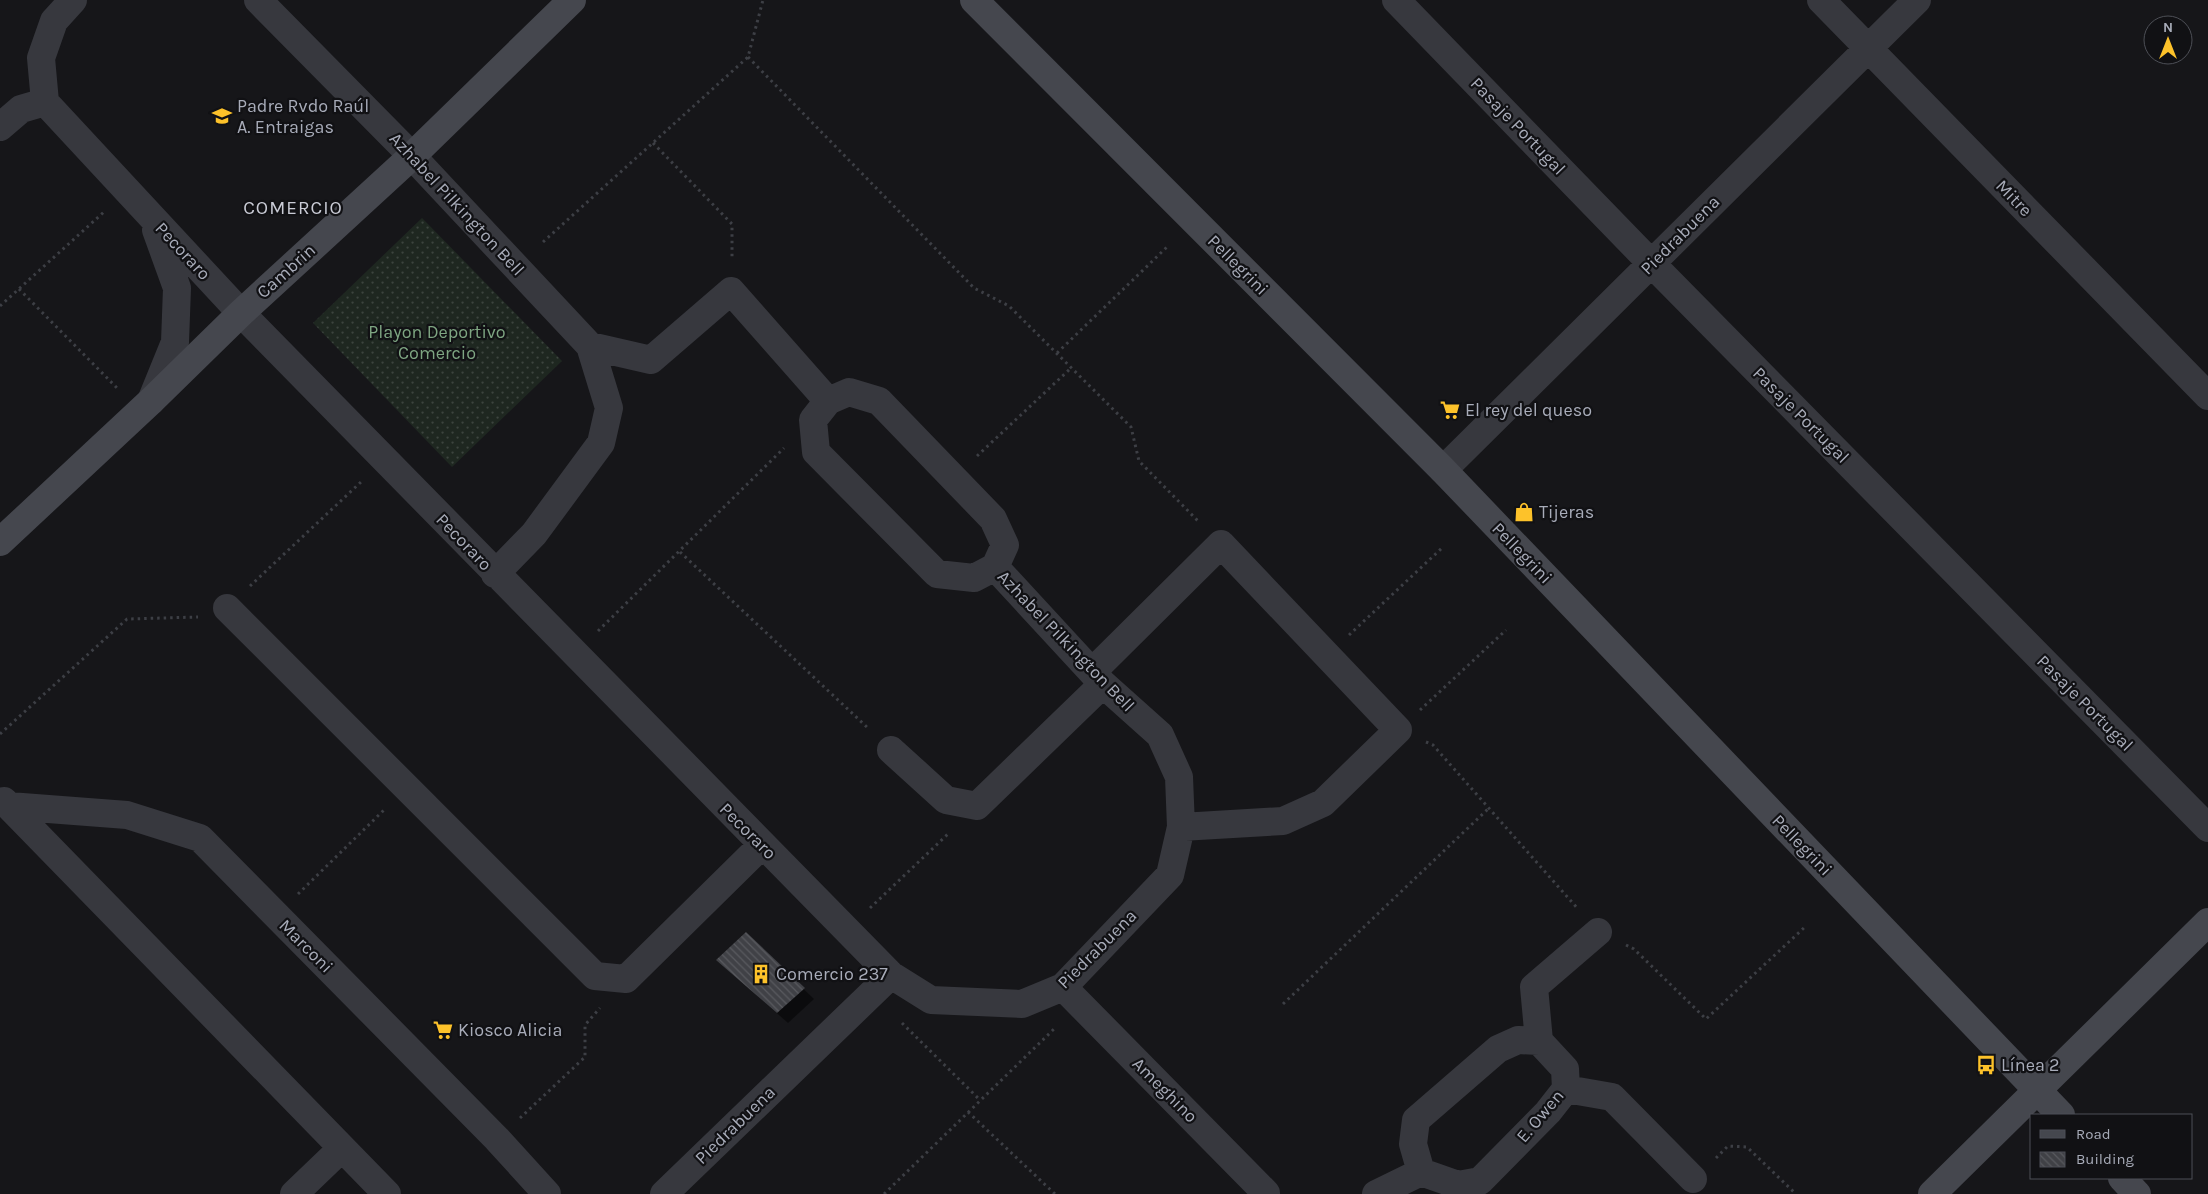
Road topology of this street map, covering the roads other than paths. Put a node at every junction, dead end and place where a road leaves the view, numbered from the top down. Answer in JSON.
{"nodes":[{"id":1,"x":73,"y":0,"type":"edge"},
{"id":2,"x":260,"y":0,"type":"edge"},
{"id":3,"x":572,"y":0,"type":"edge"},
{"id":4,"x":974,"y":0,"type":"edge"},
{"id":5,"x":1396,"y":0,"type":"edge"},
{"id":6,"x":1821,"y":0,"type":"edge"},
{"id":7,"x":1917,"y":0,"type":"edge"},
{"id":8,"x":1868,"y":48,"type":"junction"},
{"id":9,"x":45,"y":102,"type":"junction"},
{"id":10,"x":0,"y":127,"type":"edge"},
{"id":11,"x":412,"y":156,"type":"junction"},
{"id":12,"x":152,"y":219,"type":"junction"},
{"id":13,"x":1651,"y":263,"type":"junction"},
{"id":14,"x":241,"y":313,"type":"junction"},
{"id":15,"x":590,"y":346,"type":"junction"},
{"id":16,"x":2208,"y":396,"type":"edge"},
{"id":17,"x":145,"y":406,"type":"junction"},
{"id":18,"x":821,"y":410,"type":"junction"},
{"id":19,"x":1443,"y":470,"type":"junction"},
{"id":20,"x":0,"y":542,"type":"edge"},
{"id":21,"x":995,"y":567,"type":"junction"},
{"id":22,"x":495,"y":574,"type":"junction"},
{"id":23,"x":227,"y":608,"type":"road end"},
{"id":24,"x":1097,"y":678,"type":"junction"},
{"id":25,"x":1160,"y":735,"type":"joint"},
{"id":26,"x":891,"y":750,"type":"road end"},
{"id":27,"x":5,"y":801,"type":"edge"},
{"id":28,"x":1181,"y":828,"type":"junction"},
{"id":29,"x":2208,"y":828,"type":"edge"},
{"id":30,"x":762,"y":844,"type":"junction"},
{"id":31,"x":2208,"y":922,"type":"edge"},
{"id":32,"x":1598,"y":932,"type":"road end"},
{"id":33,"x":891,"y":975,"type":"junction"},
{"id":34,"x":1063,"y":987,"type":"junction"},
{"id":35,"x":1539,"y":1041,"type":"junction"},
{"id":36,"x":1566,"y":1089,"type":"junction"},
{"id":37,"x":2036,"y":1089,"type":"junction"},
{"id":38,"x":2060,"y":1114,"type":"edge"},
{"id":39,"x":342,"y":1148,"type":"junction"},
{"id":40,"x":1422,"y":1172,"type":"junction"},
{"id":41,"x":2123,"y":1179,"type":"edge"},
{"id":42,"x":1693,"y":1180,"type":"road end"},
{"id":43,"x":294,"y":1194,"type":"edge"},
{"id":44,"x":387,"y":1194,"type":"edge"},
{"id":45,"x":547,"y":1194,"type":"edge"},
{"id":46,"x":664,"y":1194,"type":"edge"},
{"id":47,"x":1268,"y":1194,"type":"edge"},
{"id":48,"x":1376,"y":1194,"type":"edge"},
{"id":49,"x":1932,"y":1194,"type":"edge"},
{"id":50,"x":2137,"y":1194,"type":"edge"}],
"edges":[{"from":1,"to":9,"type":"street"},
{"from":2,"to":11,"type":"street","name":"Azhabel Pilkington Bell"},
{"from":3,"to":11,"type":"street","name":"Cambrin"},
{"from":4,"to":19,"type":"street","name":"Pellegrini"},
{"from":5,"to":13,"type":"street","name":"Pasaje Portugal"},
{"from":6,"to":8,"type":"street","name":"Mitre"},
{"from":7,"to":8,"type":"street","name":"Piedrabuena"},
{"from":8,"to":13,"type":"street","name":"Piedrabuena"},
{"from":8,"to":16,"type":"street","name":"Mitre"},
{"from":9,"to":10,"type":"street"},
{"from":9,"to":12,"type":"street","name":"Pecoraro"},
{"from":11,"to":14,"type":"street","name":"Cambrin"},
{"from":11,"to":15,"type":"street","name":"Azhabel Pilkington Bell"},
{"from":12,"to":14,"type":"street","name":"Pecoraro"},
{"from":12,"to":17,"type":"street"},
{"from":13,"to":19,"type":"street","name":"Piedrabuena"},
{"from":13,"to":29,"type":"street","name":"Pasaje Portugal"},
{"from":14,"to":17,"type":"street","name":"Cambrin"},
{"from":14,"to":22,"type":"street","name":"Pecoraro"},
{"from":15,"to":18,"type":"street"},
{"from":15,"to":22,"type":"street","name":"Azhabel Pilkington Bell"},
{"from":17,"to":20,"type":"street","name":"Cambrin"},
{"from":18,"to":21,"type":"street","name":"Azhabel Pilkington Bell"},
{"from":18,"to":21,"type":"street","name":"Azhabel Pilkington Bell"},
{"from":19,"to":37,"type":"street","name":"Pellegrini"},
{"from":21,"to":24,"type":"street","name":"Azhabel Pilkington Bell"},
{"from":22,"to":30,"type":"street","name":"Pecoraro"},
{"from":23,"to":30,"type":"street"},
{"from":24,"to":25,"type":"street","name":"Azhabel Pilkington Bell"},
{"from":24,"to":26,"type":"street"},
{"from":24,"to":28,"type":"street"},
{"from":25,"to":28,"type":"street","name":"Piedrabuena"},
{"from":27,"to":39,"type":"street","name":"Marconi"},
{"from":27,"to":45,"type":"street","name":"Marconi"},
{"from":28,"to":34,"type":"street","name":"Piedrabuena"},
{"from":30,"to":33,"type":"street","name":"Pecoraro"},
{"from":31,"to":37,"type":"street"},
{"from":32,"to":35,"type":"street"},
{"from":33,"to":34,"type":"street","name":"Piedrabuena"},
{"from":33,"to":46,"type":"street","name":"Piedrabuena"},
{"from":34,"to":47,"type":"street","name":"Ameghino"},
{"from":35,"to":36,"type":"street","name":"E. Owen"},
{"from":35,"to":40,"type":"street"},
{"from":36,"to":40,"type":"street","name":"E. Owen"},
{"from":36,"to":42,"type":"street"},
{"from":37,"to":38,"type":"street","name":"Pellegrini"},
{"from":37,"to":49,"type":"street"},
{"from":39,"to":43,"type":"street"},
{"from":39,"to":44,"type":"street","name":"Marconi"},
{"from":40,"to":48,"type":"street"},
{"from":41,"to":50,"type":"street"}]}
